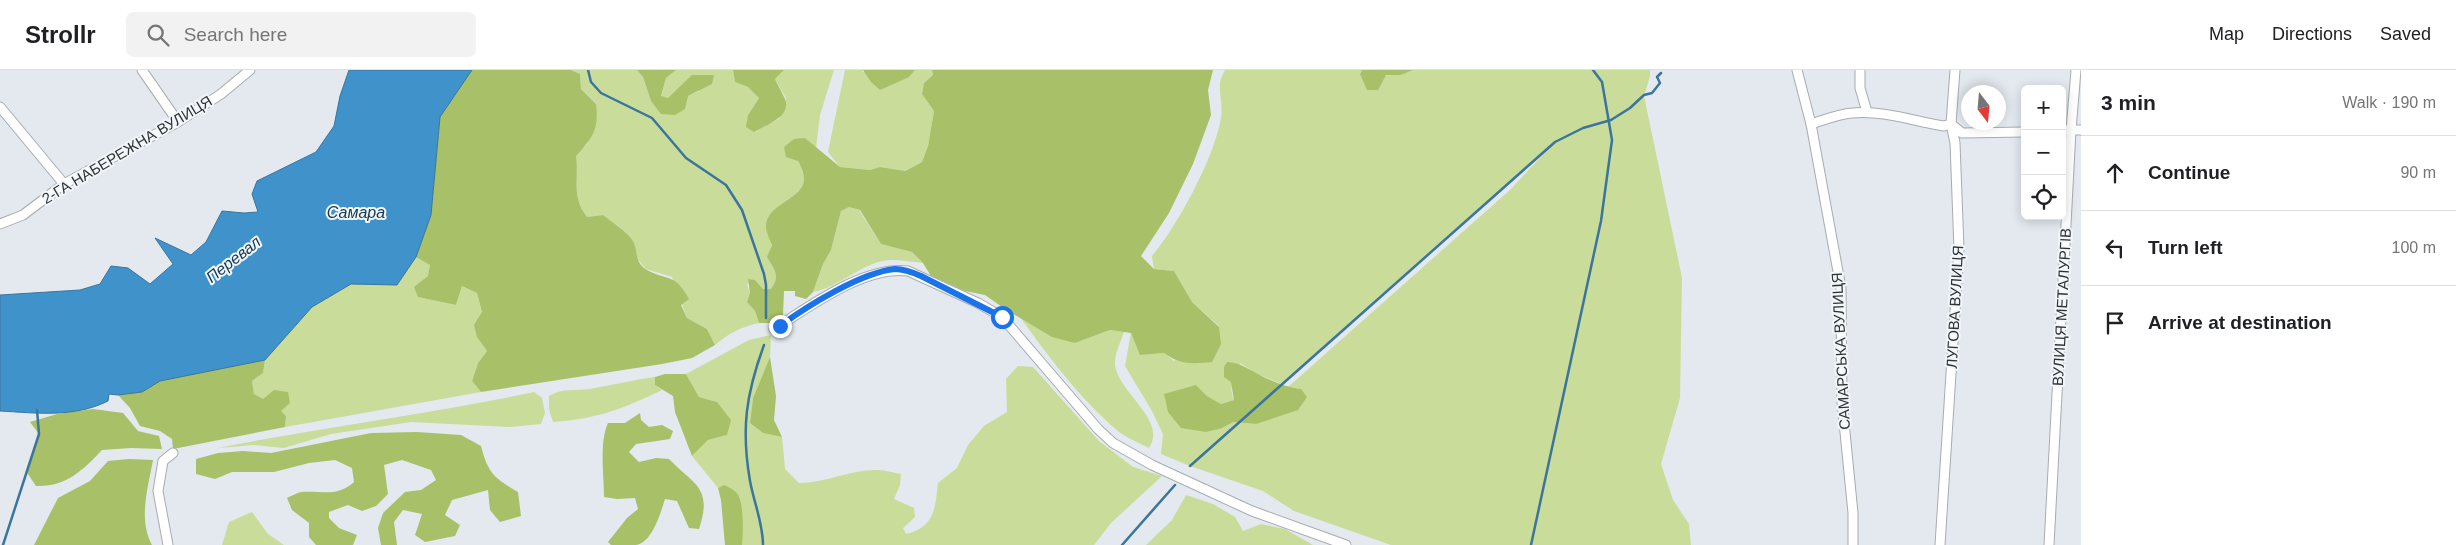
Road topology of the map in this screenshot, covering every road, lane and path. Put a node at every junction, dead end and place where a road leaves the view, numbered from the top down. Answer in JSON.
{"nodes":[{"id":1,"x":142,"y":70,"type":"edge"},
{"id":2,"x":250,"y":70,"type":"edge"},
{"id":3,"x":1797,"y":70,"type":"edge"},
{"id":4,"x":1860,"y":70,"type":"edge"},
{"id":5,"x":1955,"y":70,"type":"edge"},
{"id":6,"x":2076,"y":70,"type":"edge"},
{"id":7,"x":0,"y":107,"type":"edge"},
{"id":8,"x":1867,"y":112,"type":"junction"},
{"id":9,"x":178,"y":122,"type":"junction"},
{"id":10,"x":1811,"y":124,"type":"junction"},
{"id":11,"x":1951,"y":124,"type":"junction"},
{"id":12,"x":2067,"y":130,"type":"edge"},
{"id":13,"x":2081,"y":130,"type":"edge"},
{"id":14,"x":2021,"y":132,"type":"edge"},
{"id":15,"x":64,"y":184,"type":"junction"},
{"id":16,"x":0,"y":224,"type":"edge"},
{"id":17,"x":774,"y":329,"type":"dead end"},
{"id":18,"x":173,"y":453,"type":"dead end"},
{"id":19,"x":168,"y":545,"type":"edge"},
{"id":20,"x":1346,"y":545,"type":"edge"},
{"id":21,"x":1853,"y":545,"type":"edge"},
{"id":22,"x":1940,"y":545,"type":"edge"},
{"id":23,"x":2049,"y":545,"type":"edge"}],
"edges":[{"from":1,"to":9,"type":"street"},
{"from":2,"to":9,"type":"street","name":"2-ГА НАБЕРЕЖНА ВУЛИЦЯ"},
{"from":3,"to":10,"type":"street","name":"САМАРСЬКА ВУЛИЦЯ"},
{"from":4,"to":8,"type":"street"},
{"from":5,"to":11,"type":"street","name":"ЛУГОВА ВУЛИЦЯ"},
{"from":6,"to":12,"type":"street","name":"ВУЛИЦЯ МЕТАЛУРГІВ"},
{"from":7,"to":15,"type":"street"},
{"from":8,"to":10,"type":"street"},
{"from":8,"to":11,"type":"street"},
{"from":9,"to":15,"type":"street","name":"2-ГА НАБЕРЕЖНА ВУЛИЦЯ"},
{"from":10,"to":21,"type":"street","name":"САМАРСЬКА ВУЛИЦЯ"},
{"from":11,"to":14,"type":"street"},
{"from":11,"to":22,"type":"street","name":"ЛУГОВА ВУЛИЦЯ"},
{"from":12,"to":13,"type":"street"},
{"from":12,"to":23,"type":"street","name":"ВУЛИЦЯ МЕТАЛУРГІВ"},
{"from":15,"to":16,"type":"street","name":"2-ГА НАБЕРЕЖНА ВУЛИЦЯ"},
{"from":17,"to":20,"type":"street"},
{"from":18,"to":19,"type":"street"}]}
